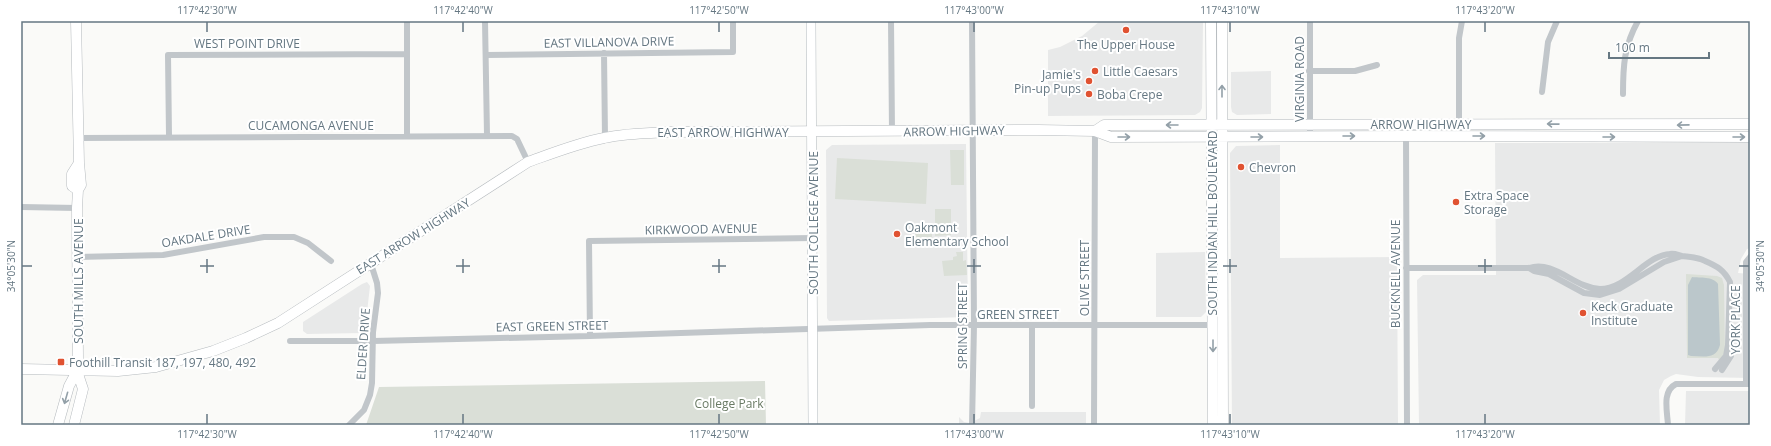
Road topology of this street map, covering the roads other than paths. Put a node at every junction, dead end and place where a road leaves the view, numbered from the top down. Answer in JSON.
{"nodes":[{"id":1,"x":76,"y":21,"type":"edge"},
{"id":2,"x":407,"y":21,"type":"edge"},
{"id":3,"x":485,"y":21,"type":"edge"},
{"id":4,"x":733,"y":21,"type":"edge"},
{"id":5,"x":811,"y":21,"type":"edge"},
{"id":6,"x":891,"y":21,"type":"edge"},
{"id":7,"x":972,"y":21,"type":"edge"},
{"id":8,"x":1211,"y":21,"type":"edge"},
{"id":9,"x":1222,"y":21,"type":"edge"},
{"id":10,"x":1310,"y":21,"type":"edge"},
{"id":11,"x":1462,"y":21,"type":"edge"},
{"id":12,"x":1557,"y":21,"type":"edge"},
{"id":13,"x":1638,"y":21,"type":"edge"},
{"id":14,"x":604,"y":52,"type":"junction"},
{"id":15,"x":407,"y":54,"type":"junction"},
{"id":16,"x":486,"y":55,"type":"junction"},
{"id":17,"x":1378,"y":65,"type":"dead end"},
{"id":18,"x":1309,"y":71,"type":"junction"},
{"id":19,"x":1542,"y":92,"type":"dead end"},
{"id":20,"x":1623,"y":94,"type":"dead end"},
{"id":21,"x":1310,"y":124,"type":"junction"},
{"id":22,"x":1406,"y":124,"type":"junction"},
{"id":23,"x":1459,"y":124,"type":"junction"},
{"id":24,"x":1750,"y":124,"type":"edge"},
{"id":25,"x":1212,"y":125,"type":"junction"},
{"id":26,"x":1222,"y":126,"type":"junction"},
{"id":27,"x":973,"y":131,"type":"junction"},
{"id":28,"x":1095,"y":131,"type":"junction"},
{"id":29,"x":812,"y":132,"type":"junction"},
{"id":30,"x":892,"y":132,"type":"junction"},
{"id":31,"x":487,"y":135,"type":"junction"},
{"id":32,"x":169,"y":136,"type":"junction"},
{"id":33,"x":407,"y":136,"type":"junction"},
{"id":34,"x":1310,"y":136,"type":"junction"},
{"id":35,"x":1406,"y":136,"type":"junction"},
{"id":36,"x":1459,"y":136,"type":"junction"},
{"id":37,"x":1217,"y":137,"type":"junction"},
{"id":38,"x":1750,"y":137,"type":"edge"},
{"id":39,"x":79,"y":138,"type":"junction"},
{"id":40,"x":605,"y":138,"type":"junction"},
{"id":41,"x":528,"y":162,"type":"junction"},
{"id":42,"x":21,"y":207,"type":"edge"},
{"id":43,"x":77,"y":208,"type":"junction"},
{"id":44,"x":813,"y":238,"type":"junction"},
{"id":45,"x":1750,"y":256,"type":"edge"},
{"id":46,"x":77,"y":258,"type":"junction"},
{"id":47,"x":331,"y":261,"type":"dead end"},
{"id":48,"x":371,"y":264,"type":"junction"},
{"id":49,"x":1406,"y":268,"type":"junction"},
{"id":50,"x":974,"y":325,"type":"junction"},
{"id":51,"x":1032,"y":325,"type":"junction"},
{"id":52,"x":1218,"y":325,"type":"junction"},
{"id":53,"x":1095,"y":326,"type":"junction"},
{"id":54,"x":814,"y":330,"type":"junction"},
{"id":55,"x":590,"y":336,"type":"junction"},
{"id":56,"x":290,"y":341,"type":"dead end"},
{"id":57,"x":373,"y":341,"type":"junction"},
{"id":58,"x":1728,"y":345,"type":"junction"},
{"id":59,"x":21,"y":369,"type":"edge"},
{"id":60,"x":1714,"y":369,"type":"dead end"},
{"id":61,"x":1722,"y":370,"type":"dead end"},
{"id":62,"x":77,"y":371,"type":"junction"},
{"id":63,"x":1748,"y":384,"type":"edge"},
{"id":64,"x":1032,"y":406,"type":"dead end"},
{"id":65,"x":351,"y":423,"type":"edge"},
{"id":66,"x":58,"y":425,"type":"edge"},
{"id":67,"x":74,"y":425,"type":"edge"},
{"id":68,"x":813,"y":425,"type":"edge"},
{"id":69,"x":972,"y":425,"type":"edge"},
{"id":70,"x":1094,"y":425,"type":"edge"},
{"id":71,"x":1213,"y":425,"type":"edge"},
{"id":72,"x":1223,"y":425,"type":"edge"},
{"id":73,"x":1407,"y":425,"type":"edge"},
{"id":74,"x":1668,"y":425,"type":"edge"}],
"edges":[{"from":1,"to":39,"type":"main road","name":"SOUTH MILLS AVENUE"},
{"from":2,"to":15,"type":"street"},
{"from":3,"to":16,"type":"street"},
{"from":4,"to":14,"type":"street","name":"EAST VILLANOVA DRIVE"},
{"from":5,"to":29,"type":"street","name":"SOUTH COLLEGE AVENUE"},
{"from":6,"to":30,"type":"street"},
{"from":7,"to":27,"type":"street","name":"SPRING STREET"},
{"from":8,"to":25,"type":"main road","name":"SOUTH INDIAN HILL BOULEVARD"},
{"from":26,"to":9,"type":"main road","name":"SOUTH INDIAN HILL BOULEVARD","one_way":true},
{"from":10,"to":18,"type":"street","name":"VIRGINIA ROAD"},
{"from":11,"to":23,"type":"street"},
{"from":12,"to":19,"type":"street"},
{"from":13,"to":20,"type":"street"},
{"from":14,"to":16,"type":"street","name":"EAST VILLANOVA DRIVE"},
{"from":14,"to":40,"type":"street"},
{"from":15,"to":32,"type":"street","name":"WEST POINT DRIVE"},
{"from":15,"to":33,"type":"street"},
{"from":16,"to":31,"type":"street"},
{"from":17,"to":18,"type":"street"},
{"from":18,"to":21,"type":"street","name":"VIRGINIA ROAD"},
{"from":21,"to":22,"type":"main road","name":"ARROW HIGHWAY"},
{"from":21,"to":26,"type":"main road","name":"ARROW HIGHWAY"},
{"from":21,"to":34,"type":"street","name":"VIRGINIA ROAD"},
{"from":22,"to":23,"type":"main road","name":"ARROW HIGHWAY"},
{"from":22,"to":35,"type":"street","name":"BUCKNELL AVENUE"},
{"from":24,"to":23,"type":"main road","name":"ARROW HIGHWAY","one_way":true},
{"from":23,"to":36,"type":"street"},
{"from":25,"to":26,"type":"main road","name":"ARROW HIGHWAY"},
{"from":25,"to":28,"type":"main road","name":"ARROW HIGHWAY","one_way":true},
{"from":25,"to":37,"type":"main road","name":"SOUTH INDIAN HILL BOULEVARD"},
{"from":26,"to":37,"type":"main road","name":"SOUTH INDIAN HILL BOULEVARD"},
{"from":27,"to":28,"type":"main road","name":"ARROW HIGHWAY"},
{"from":27,"to":30,"type":"main road","name":"ARROW HIGHWAY"},
{"from":27,"to":50,"type":"street","name":"SPRING STREET"},
{"from":28,"to":37,"type":"main road","name":"ARROW HIGHWAY","one_way":true},
{"from":28,"to":53,"type":"street","name":"OLIVE STREET"},
{"from":29,"to":30,"type":"main road","name":"ARROW HIGHWAY"},
{"from":29,"to":40,"type":"main road","name":"EAST ARROW HIGHWAY"},
{"from":29,"to":44,"type":"street","name":"SOUTH COLLEGE AVENUE"},
{"from":31,"to":33,"type":"street","name":"CUCAMONGA AVENUE"},
{"from":31,"to":41,"type":"street","name":"CUCAMONGA AVENUE"},
{"from":32,"to":33,"type":"street","name":"CUCAMONGA AVENUE"},
{"from":32,"to":39,"type":"street","name":"CUCAMONGA AVENUE"},
{"from":34,"to":35,"type":"main road","name":"ARROW HIGHWAY","one_way":true},
{"from":37,"to":34,"type":"main road","name":"ARROW HIGHWAY","one_way":true},
{"from":35,"to":36,"type":"main road","name":"ARROW HIGHWAY"},
{"from":35,"to":49,"type":"street","name":"BUCKNELL AVENUE"},
{"from":36,"to":38,"type":"main road","name":"ARROW HIGHWAY","one_way":true},
{"from":37,"to":52,"type":"main road","name":"SOUTH INDIAN HILL BOULEVARD"},
{"from":39,"to":43,"type":"main road","name":"SOUTH MILLS AVENUE"},
{"from":40,"to":41,"type":"main road","name":"EAST ARROW HIGHWAY"},
{"from":41,"to":48,"type":"main road","name":"EAST ARROW HIGHWAY"},
{"from":42,"to":43,"type":"street"},
{"from":43,"to":46,"type":"main road","name":"SOUTH MILLS AVENUE"},
{"from":44,"to":54,"type":"street","name":"SOUTH COLLEGE AVENUE"},
{"from":44,"to":55,"type":"street","name":"KIRKWOOD AVENUE"},
{"from":45,"to":63,"type":"street","name":"YORK PLACE"},
{"from":46,"to":47,"type":"street","name":"OAKDALE DRIVE"},
{"from":46,"to":62,"type":"main road","name":"SOUTH MILLS AVENUE"},
{"from":48,"to":57,"type":"street","name":"ELDER DRIVE"},
{"from":48,"to":62,"type":"main road","name":"EAST ARROW HIGHWAY"},
{"from":49,"to":58,"type":"street"},
{"from":49,"to":73,"type":"street","name":"BUCKNELL AVENUE"},
{"from":50,"to":51,"type":"street","name":"GREEN STREET"},
{"from":50,"to":54,"type":"street","name":"GREEN STREET"},
{"from":50,"to":69,"type":"street","name":"SPRING STREET"},
{"from":51,"to":53,"type":"street","name":"GREEN STREET"},
{"from":51,"to":64,"type":"street"},
{"from":52,"to":53,"type":"street","name":"GREEN STREET"},
{"from":52,"to":71,"type":"main road","name":"SOUTH INDIAN HILL BOULEVARD","one_way":true},
{"from":52,"to":72,"type":"main road","name":"SOUTH INDIAN HILL BOULEVARD"},
{"from":53,"to":70,"type":"street","name":"OLIVE STREET"},
{"from":54,"to":55,"type":"street","name":"EAST GREEN STREET"},
{"from":54,"to":68,"type":"street","name":"SOUTH COLLEGE AVENUE"},
{"from":55,"to":57,"type":"street","name":"EAST GREEN STREET"},
{"from":56,"to":57,"type":"street","name":"EAST GREEN STREET"},
{"from":57,"to":65,"type":"street","name":"ELDER DRIVE"},
{"from":58,"to":60,"type":"street"},
{"from":58,"to":61,"type":"street"},
{"from":59,"to":62,"type":"main road","name":"EAST ARROW HIGHWAY"},
{"from":62,"to":66,"type":"main road","one_way":true},
{"from":62,"to":67,"type":"main road"},
{"from":63,"to":74,"type":"street"}]}
